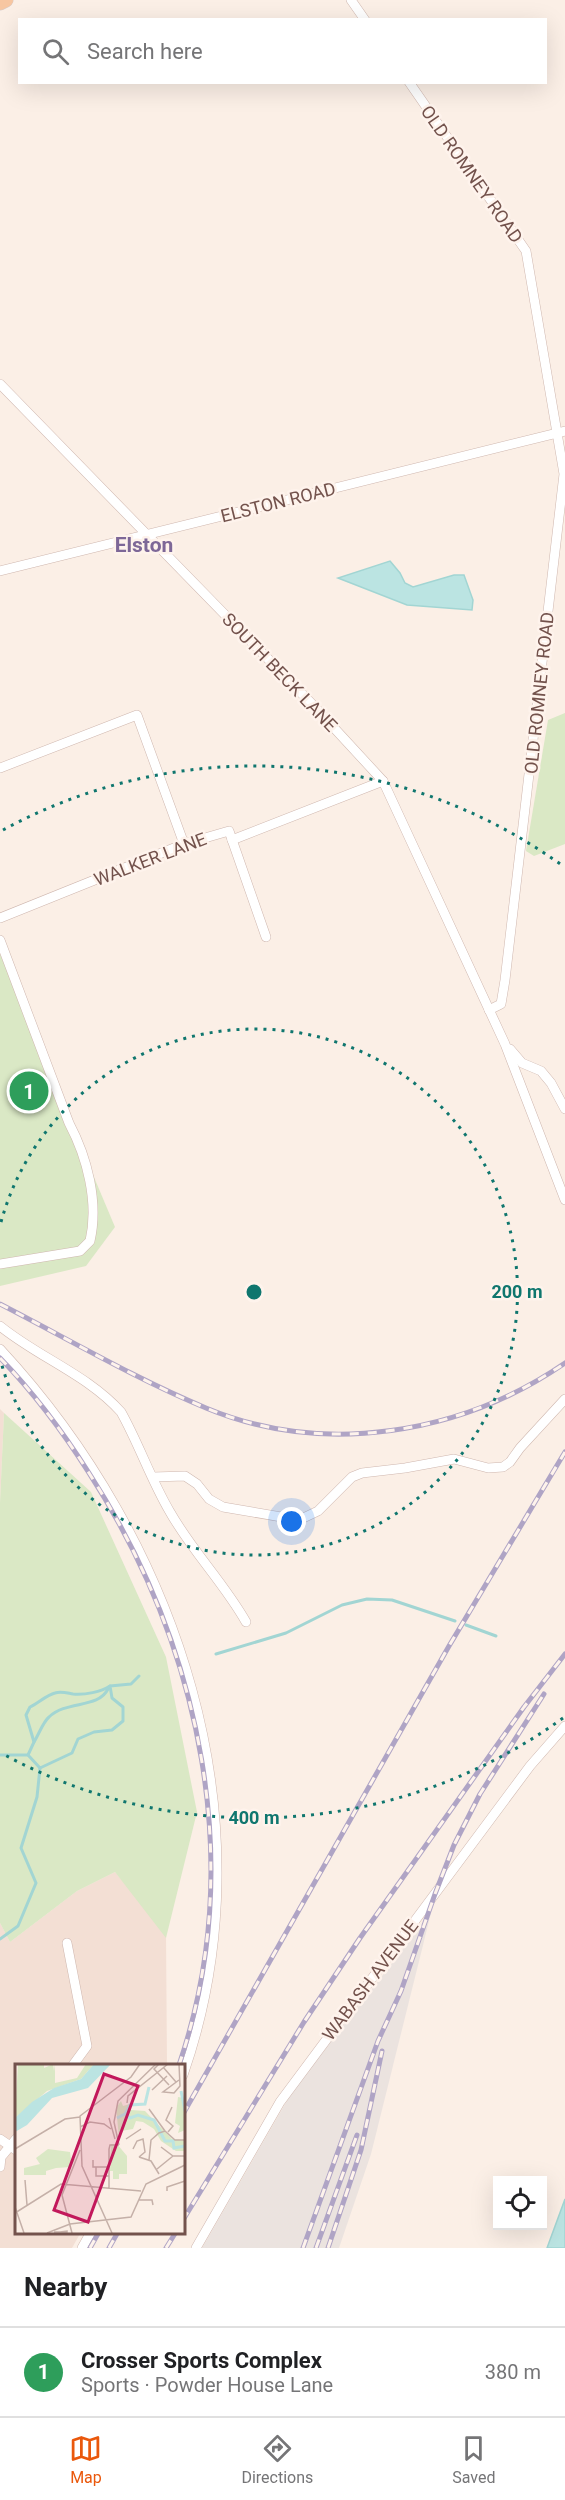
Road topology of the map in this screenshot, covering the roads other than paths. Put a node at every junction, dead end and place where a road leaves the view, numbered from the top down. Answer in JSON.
{"nodes":[{"id":1,"x":6,"y":0,"type":"edge"},
{"id":2,"x":351,"y":0,"type":"edge"},
{"id":3,"x":0,"y":3,"type":"edge"},
{"id":4,"x":364,"y":18,"type":"edge"},
{"id":5,"x":410,"y":84,"type":"edge"},
{"id":6,"x":0,"y":384,"type":"edge"},
{"id":7,"x":561,"y":432,"type":"edge"},
{"id":8,"x":147,"y":536,"type":"junction"},
{"id":9,"x":0,"y":572,"type":"edge"},
{"id":10,"x":0,"y":768,"type":"edge"},
{"id":11,"x":383,"y":782,"type":"junction"},
{"id":12,"x":232,"y":840,"type":"junction"},
{"id":13,"x":183,"y":844,"type":"junction"},
{"id":14,"x":0,"y":918,"type":"edge"},
{"id":15,"x":266,"y":937,"type":"dead end"},
{"id":16,"x":0,"y":940,"type":"edge"},
{"id":17,"x":489,"y":1010,"type":"junction"},
{"id":18,"x":505,"y":1044,"type":"junction"},
{"id":19,"x":565,"y":1109,"type":"edge"},
{"id":20,"x":565,"y":1200,"type":"edge"},
{"id":21,"x":0,"y":1264,"type":"edge"},
{"id":22,"x":0,"y":1326,"type":"edge"},
{"id":23,"x":0,"y":1349,"type":"edge"},
{"id":24,"x":565,"y":1399,"type":"edge"},
{"id":25,"x":153,"y":1477,"type":"junction"},
{"id":26,"x":246,"y":1622,"type":"dead end"},
{"id":27,"x":565,"y":1726,"type":"edge"},
{"id":28,"x":67,"y":1943,"type":"dead end"},
{"id":29,"x":74,"y":2064,"type":"edge"},
{"id":30,"x":184,"y":2072,"type":"edge"},
{"id":31,"x":0,"y":2139,"type":"edge"},
{"id":32,"x":15,"y":2145,"type":"edge"},
{"id":33,"x":0,"y":2167,"type":"edge"},
{"id":34,"x":90,"y":2233,"type":"edge"},
{"id":35,"x":82,"y":2248,"type":"edge"},
{"id":36,"x":196,"y":2248,"type":"edge"}],
"edges":[{"from":1,"to":3,"type":"main road"},
{"from":2,"to":4,"type":"street"},
{"from":5,"to":7,"type":"street","name":"OLD ROMNEY ROAD"},
{"from":6,"to":8,"type":"street","name":"SOUTH BECK LANE"},
{"from":7,"to":8,"type":"street","name":"ELSTON ROAD"},
{"from":7,"to":17,"type":"street","name":"OLD ROMNEY ROAD"},
{"from":8,"to":9,"type":"street","name":"ELSTON ROAD"},
{"from":8,"to":11,"type":"street","name":"SOUTH BECK LANE"},
{"from":10,"to":13,"type":"street"},
{"from":11,"to":12,"type":"street"},
{"from":11,"to":17,"type":"street","name":"SOUTH BECK LANE"},
{"from":12,"to":13,"type":"street","name":"WALKER LANE"},
{"from":12,"to":15,"type":"street","name":"WALKER LANE"},
{"from":13,"to":14,"type":"street","name":"WALKER LANE"},
{"from":16,"to":21,"type":"street"},
{"from":17,"to":18,"type":"street"},
{"from":18,"to":19,"type":"street"},
{"from":18,"to":20,"type":"street"},
{"from":22,"to":25,"type":"street"},
{"from":23,"to":30,"type":"street"},
{"from":24,"to":25,"type":"street"},
{"from":25,"to":26,"type":"street"},
{"from":27,"to":36,"type":"street","name":"WABASH AVENUE"},
{"from":28,"to":29,"type":"street"},
{"from":31,"to":32,"type":"street"},
{"from":32,"to":33,"type":"street"},
{"from":34,"to":35,"type":"street"}]}
